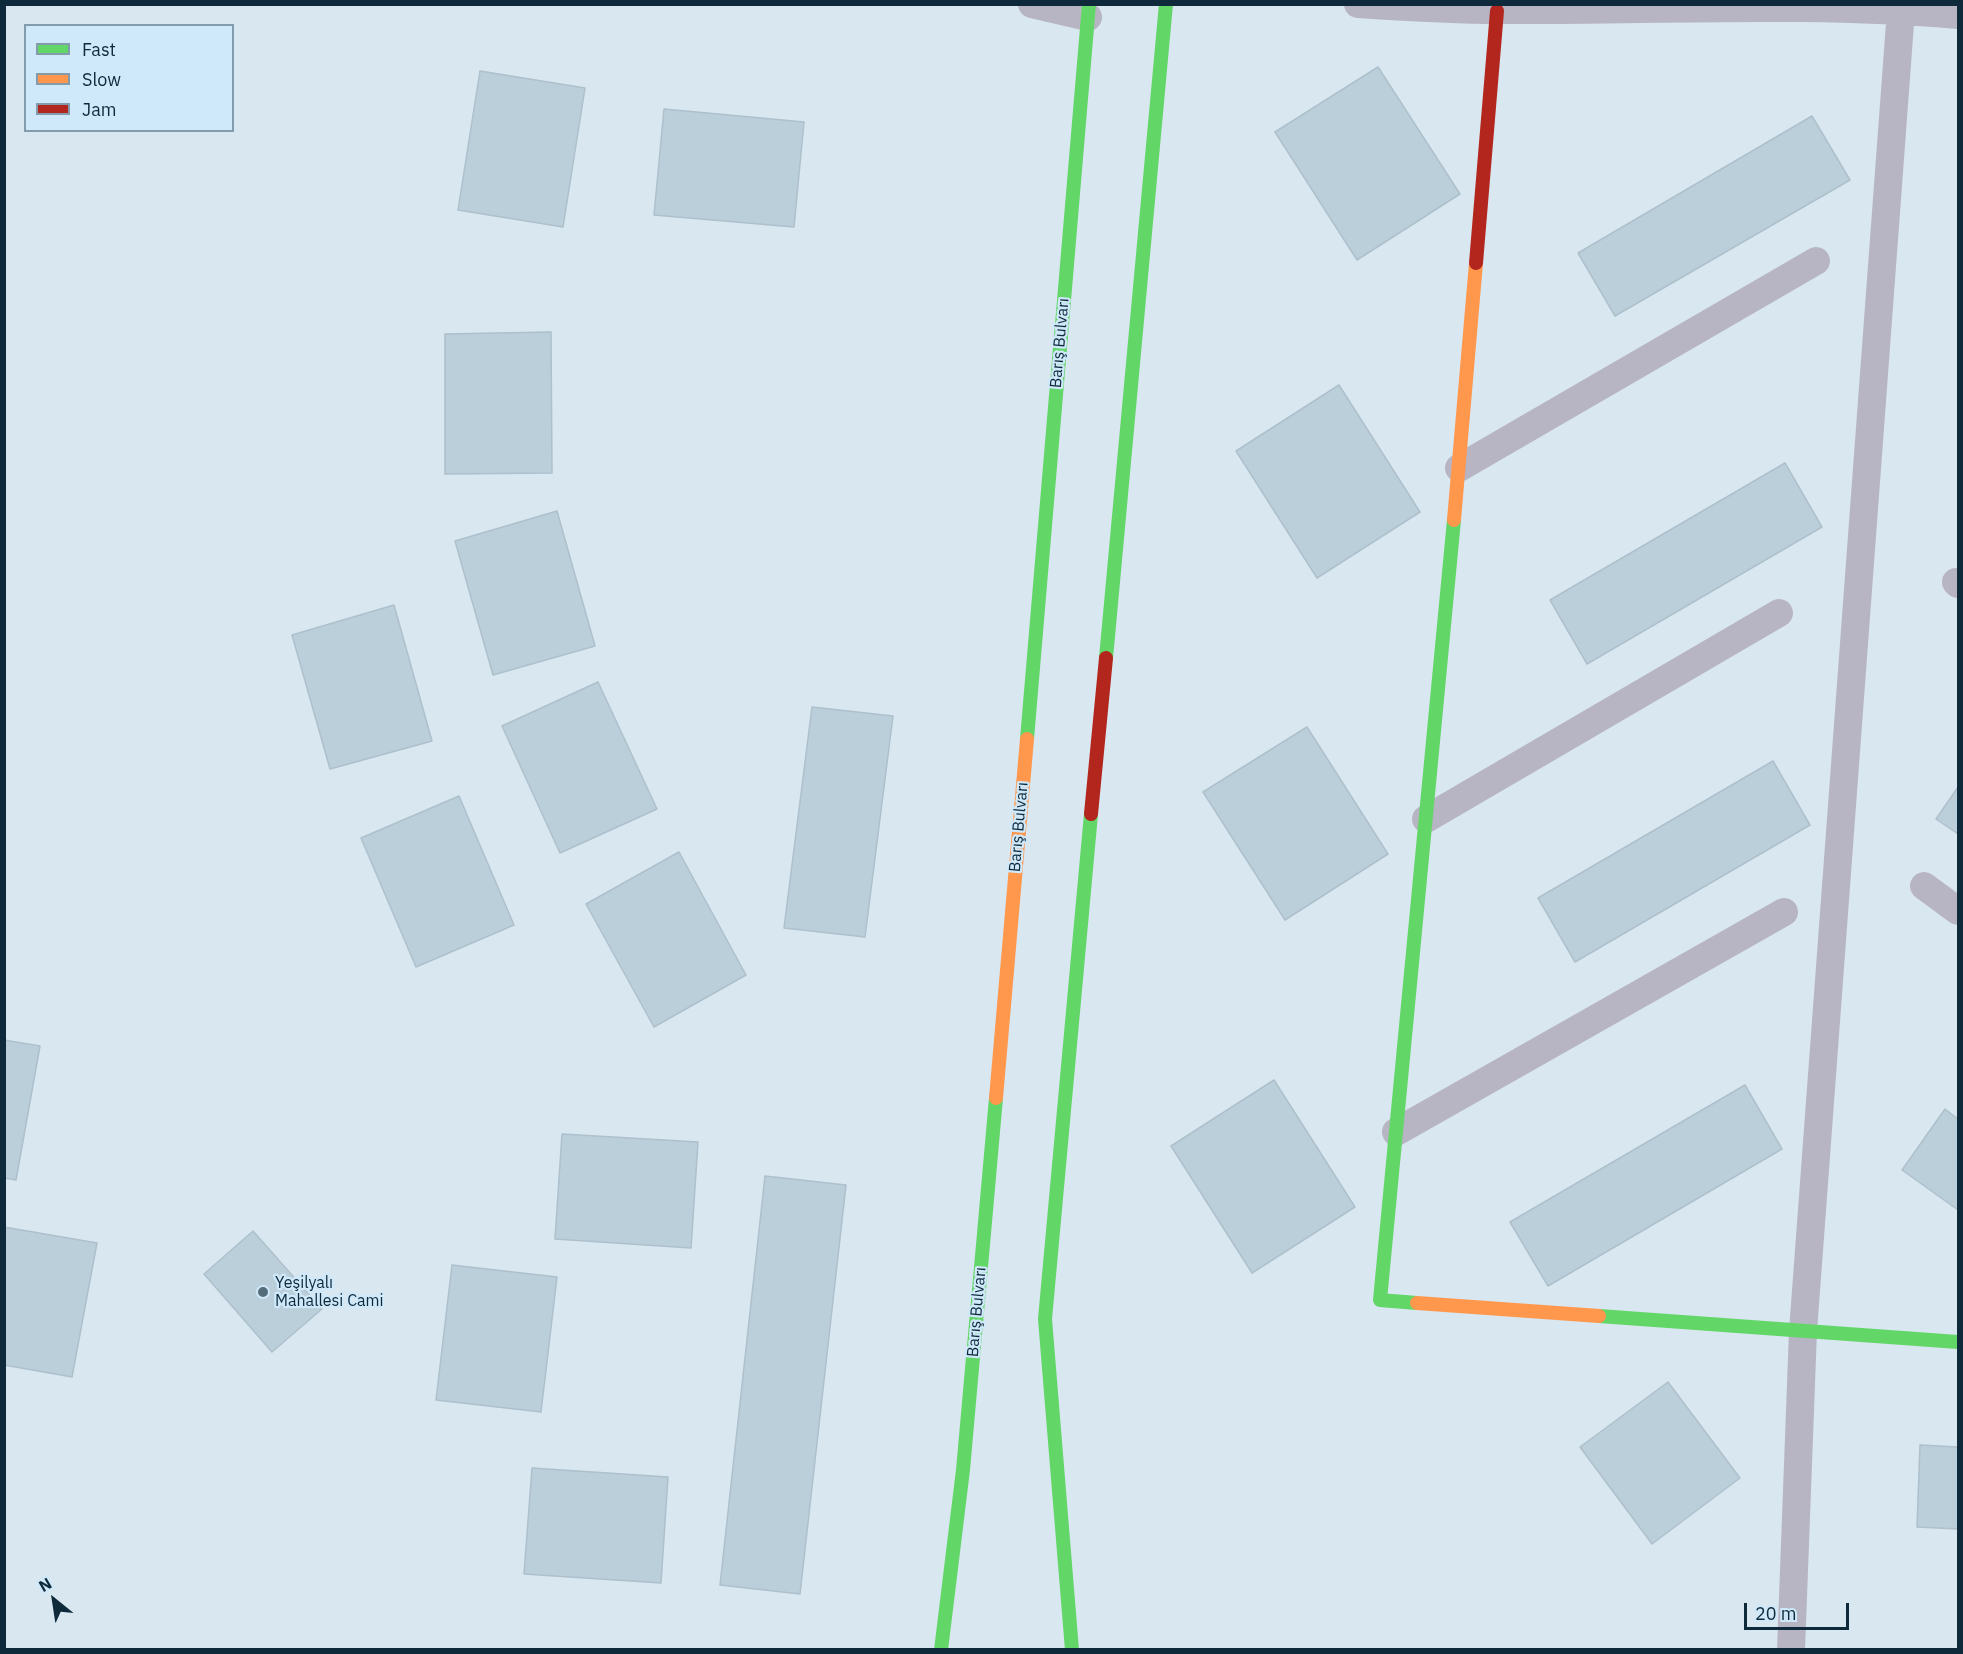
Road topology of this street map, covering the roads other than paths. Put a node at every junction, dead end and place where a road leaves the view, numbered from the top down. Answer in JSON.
{"nodes":[{"id":1,"x":1032,"y":4,"type":"edge"},
{"id":2,"x":1166,"y":4,"type":"edge"},
{"id":3,"x":1358,"y":4,"type":"edge"},
{"id":4,"x":1816,"y":6,"type":"edge"},
{"id":5,"x":1497,"y":10,"type":"junction"},
{"id":6,"x":1900,"y":10,"type":"junction"},
{"id":7,"x":1089,"y":11,"type":"edge"},
{"id":8,"x":1959,"y":15,"type":"edge"},
{"id":9,"x":1816,"y":261,"type":"dead end"},
{"id":10,"x":1459,"y":468,"type":"junction"},
{"id":11,"x":1779,"y":613,"type":"dead end"},
{"id":12,"x":1426,"y":819,"type":"junction"},
{"id":13,"x":1924,"y":886,"type":"dead end"},
{"id":14,"x":1959,"y":911,"type":"edge"},
{"id":15,"x":1784,"y":912,"type":"dead end"},
{"id":16,"x":1396,"y":1132,"type":"junction"},
{"id":17,"x":1803,"y":1331,"type":"junction"},
{"id":18,"x":1959,"y":1342,"type":"edge"},
{"id":19,"x":941,"y":1650,"type":"edge"},
{"id":20,"x":1071,"y":1650,"type":"edge"},
{"id":21,"x":1791,"y":1650,"type":"edge"}],
"edges":[{"from":1,"to":7,"type":"street"},
{"from":2,"to":20,"type":"main road"},
{"from":3,"to":5,"type":"street"},
{"from":4,"to":5,"type":"street"},
{"from":4,"to":6,"type":"street"},
{"from":5,"to":10,"type":"main road"},
{"from":6,"to":8,"type":"street"},
{"from":6,"to":17,"type":"street"},
{"from":7,"to":19,"type":"main road","name":"Barış Bulvarı"},
{"from":9,"to":10,"type":"street"},
{"from":10,"to":12,"type":"main road"},
{"from":11,"to":12,"type":"street"},
{"from":12,"to":16,"type":"main road"},
{"from":13,"to":14,"type":"street"},
{"from":15,"to":16,"type":"street"},
{"from":16,"to":17,"type":"main road"},
{"from":17,"to":18,"type":"main road"},
{"from":17,"to":21,"type":"street"}]}
